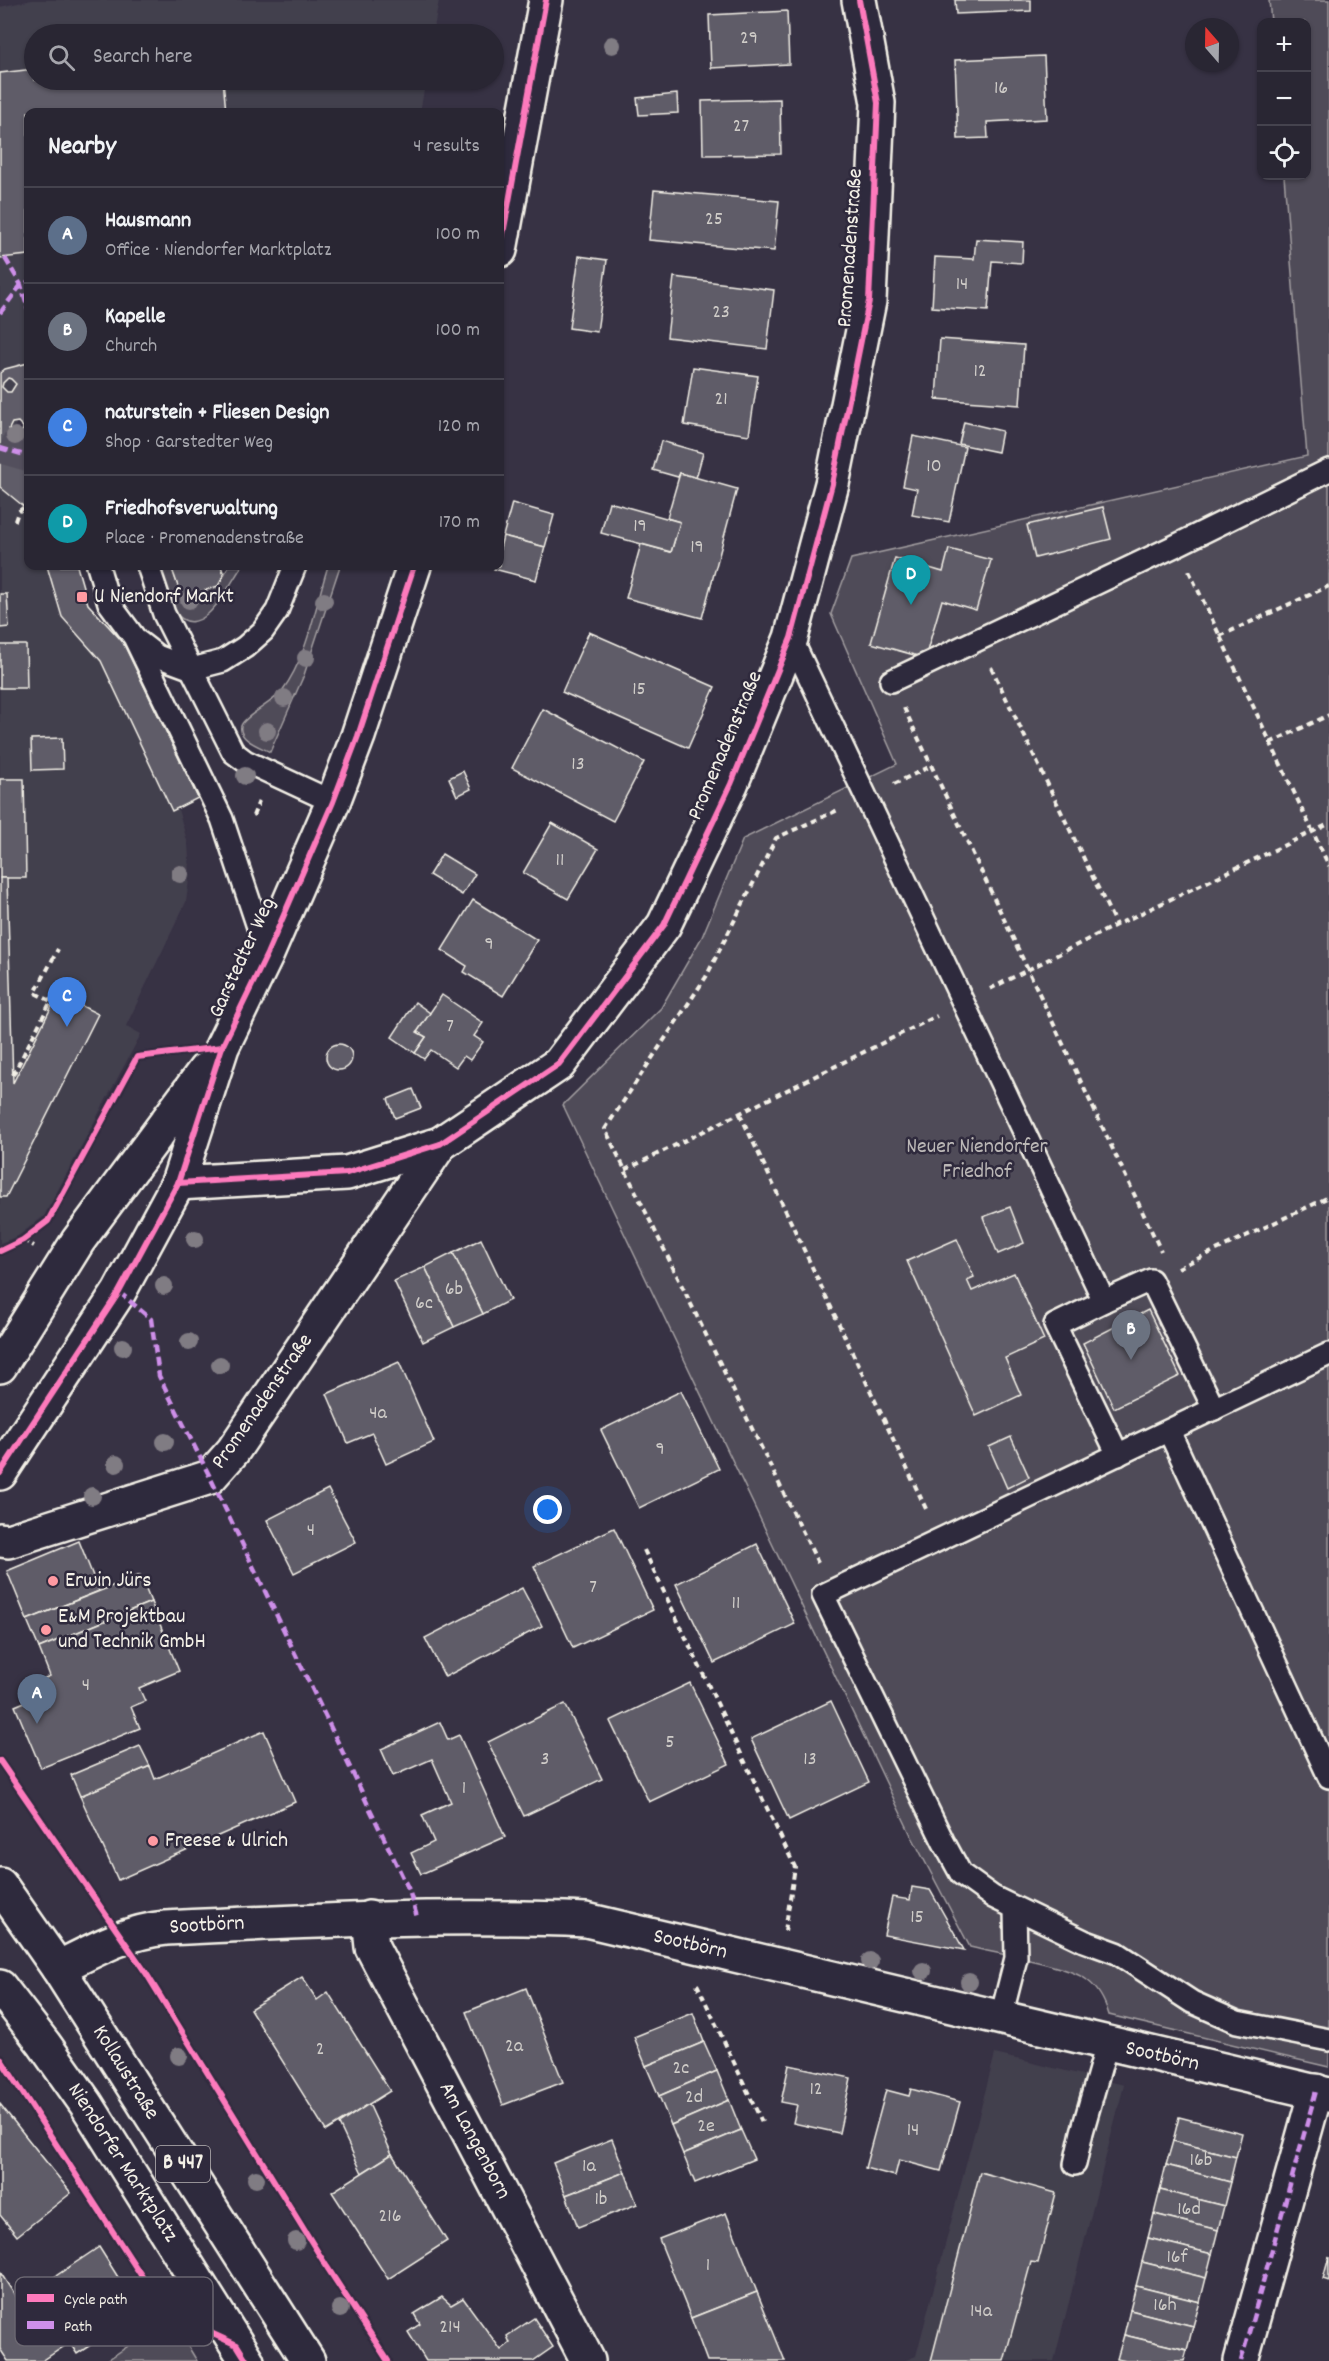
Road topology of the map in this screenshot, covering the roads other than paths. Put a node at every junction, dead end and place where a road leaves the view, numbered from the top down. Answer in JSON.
{"nodes":[{"id":1,"x":546,"y":0,"type":"edge"},
{"id":2,"x":860,"y":0,"type":"edge"},
{"id":3,"x":504,"y":228,"type":"edge"},
{"id":4,"x":1329,"y":470,"type":"edge"},
{"id":5,"x":99,"y":570,"type":"edge"},
{"id":6,"x":149,"y":570,"type":"edge"},
{"id":7,"x":293,"y":570,"type":"edge"},
{"id":8,"x":413,"y":570,"type":"edge"},
{"id":9,"x":134,"y":637,"type":"junction"},
{"id":10,"x":791,"y":638,"type":"junction"},
{"id":11,"x":192,"y":669,"type":"junction"},
{"id":12,"x":891,"y":681,"type":"road end"},
{"id":13,"x":333,"y":802,"type":"junction"},
{"id":14,"x":267,"y":954,"type":"junction"},
{"id":15,"x":222,"y":1047,"type":"junction"},
{"id":16,"x":440,"y":1144,"type":"junction"},
{"id":17,"x":178,"y":1183,"type":"junction"},
{"id":18,"x":1104,"y":1301,"type":"junction"},
{"id":19,"x":1329,"y":1354,"type":"edge"},
{"id":20,"x":3,"y":1359,"type":"edge"},
{"id":21,"x":1214,"y":1409,"type":"junction"},
{"id":22,"x":1169,"y":1431,"type":"junction"},
{"id":23,"x":1118,"y":1455,"type":"junction"},
{"id":24,"x":0,"y":1473,"type":"edge"},
{"id":25,"x":0,"y":1540,"type":"edge"},
{"id":26,"x":1329,"y":1777,"type":"edge"},
{"id":27,"x":0,"y":1886,"type":"edge"},
{"id":28,"x":1015,"y":1909,"type":"junction"},
{"id":29,"x":369,"y":1918,"type":"junction"},
{"id":30,"x":58,"y":1968,"type":"junction"},
{"id":31,"x":0,"y":1988,"type":"edge"},
{"id":32,"x":1001,"y":2018,"type":"junction"},
{"id":33,"x":1329,"y":2040,"type":"edge"},
{"id":34,"x":1107,"y":2044,"type":"junction"},
{"id":35,"x":1322,"y":2093,"type":"edge"},
{"id":36,"x":1075,"y":2164,"type":"dead end"},
{"id":37,"x":194,"y":2277,"type":"edge"},
{"id":38,"x":213,"y":2307,"type":"edge"},
{"id":39,"x":242,"y":2353,"type":"edge"},
{"id":40,"x":308,"y":2361,"type":"edge"},
{"id":41,"x":588,"y":2361,"type":"edge"},
{"id":42,"x":1241,"y":2361,"type":"edge"}],
"edges":[{"from":1,"to":3,"type":"street"},
{"from":2,"to":10,"type":"street","name":"Promenadenstraße"},
{"from":4,"to":12,"type":"lane"},
{"from":5,"to":9,"type":"lane"},
{"from":6,"to":11,"type":"lane"},
{"from":7,"to":11,"type":"lane"},
{"from":8,"to":13,"type":"street","name":"Garstedter Weg"},
{"from":9,"to":11,"type":"lane"},
{"from":9,"to":14,"type":"lane"},
{"from":10,"to":16,"type":"street","name":"Promenadenstraße"},
{"from":10,"to":18,"type":"lane"},
{"from":11,"to":13,"type":"lane"},
{"from":13,"to":14,"type":"street","name":"Garstedter Weg"},
{"from":14,"to":15,"type":"street","name":"Garstedter Weg"},
{"from":15,"to":17,"type":"street","name":"Garstedter Weg"},
{"from":15,"to":20,"type":"street","name":"Garstedter Weg"},
{"from":16,"to":17,"type":"street","name":"Promenadenstraße"},
{"from":16,"to":25,"type":"street","name":"Promenadenstraße"},
{"from":17,"to":24,"type":"street","name":"Garstedter Weg"},
{"from":18,"to":21,"type":"lane"},
{"from":18,"to":23,"type":"lane"},
{"from":19,"to":21,"type":"lane"},
{"from":21,"to":22,"type":"lane"},
{"from":22,"to":23,"type":"lane"},
{"from":22,"to":26,"type":"lane"},
{"from":23,"to":28,"type":"lane"},
{"from":27,"to":30,"type":"street","number":"B 447"},
{"from":28,"to":32,"type":"lane"},
{"from":28,"to":33,"type":"lane"},
{"from":29,"to":30,"type":"street","name":"Sootbörn"},
{"from":29,"to":32,"type":"street","name":"Sootbörn"},
{"from":29,"to":41,"type":"street","name":"Am Langenborn"},
{"from":30,"to":40,"type":"street","name":"Kollaustraße","number":"B 447"},
{"from":31,"to":37,"type":"street","name":"Niendorfer Marktplatz","number":"B 447"},
{"from":32,"to":34,"type":"street","name":"Sootbörn"},
{"from":34,"to":35,"type":"street","name":"Sootbörn"},
{"from":34,"to":36,"type":"lane"},
{"from":35,"to":42,"type":"street","name":"Sootbörn"},
{"from":38,"to":39,"type":"street","name":"Niendorfer Marktplatz","number":"B 447"}]}
